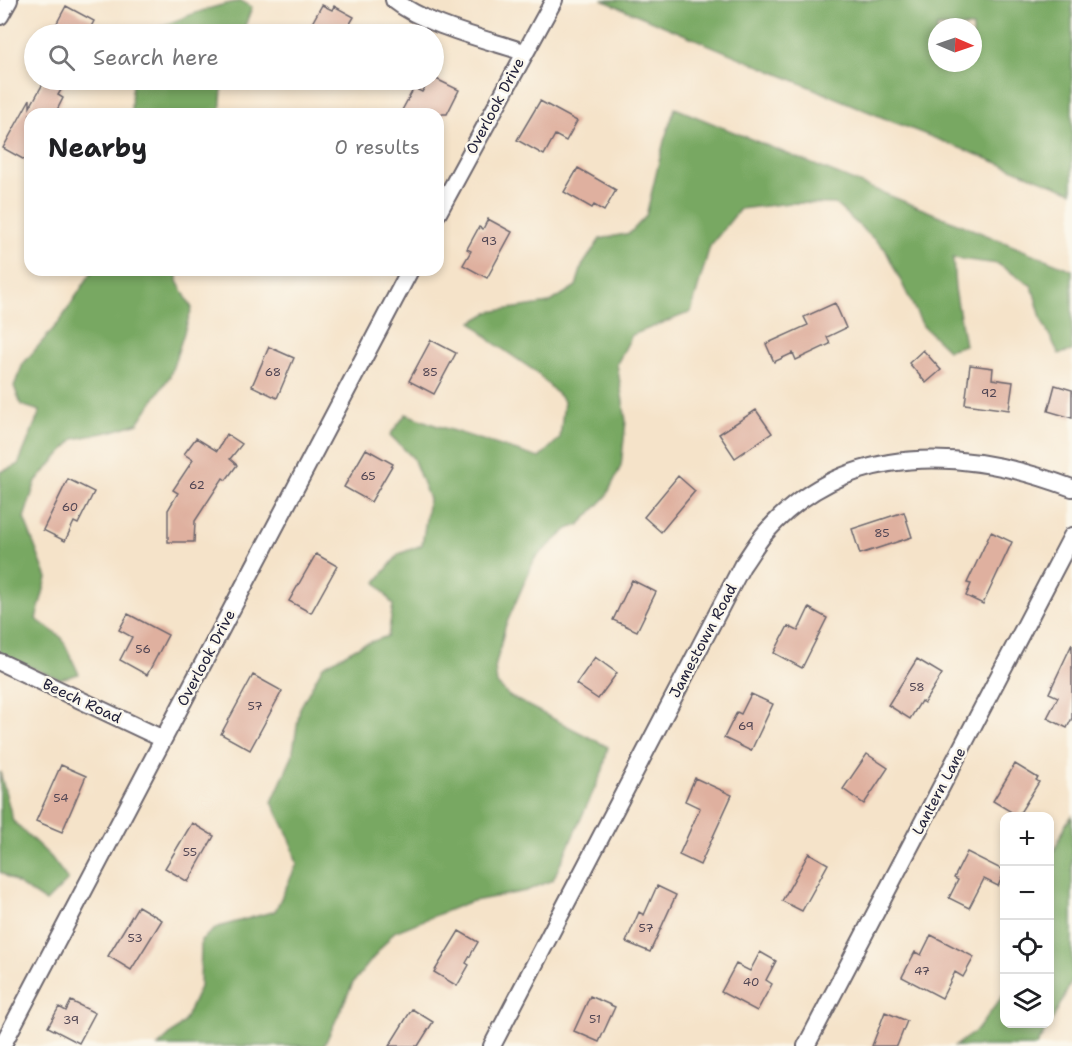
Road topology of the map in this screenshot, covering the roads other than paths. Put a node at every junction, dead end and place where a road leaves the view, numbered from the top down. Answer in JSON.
{"nodes":[{"id":1,"x":9,"y":0,"type":"edge"},
{"id":2,"x":394,"y":0,"type":"edge"},
{"id":3,"x":552,"y":0,"type":"edge"},
{"id":4,"x":0,"y":16,"type":"edge"},
{"id":5,"x":441,"y":24,"type":"edge"},
{"id":6,"x":444,"y":25,"type":"edge"},
{"id":7,"x":524,"y":52,"type":"junction"},
{"id":8,"x":444,"y":202,"type":"edge"},
{"id":9,"x":407,"y":276,"type":"edge"},
{"id":10,"x":1072,"y":488,"type":"edge"},
{"id":11,"x":1072,"y":536,"type":"edge"},
{"id":12,"x":0,"y":662,"type":"edge"},
{"id":13,"x":163,"y":739,"type":"junction"},
{"id":14,"x":2,"y":1046,"type":"edge"},
{"id":15,"x":492,"y":1046,"type":"edge"},
{"id":16,"x":806,"y":1046,"type":"edge"}],
"edges":[{"from":1,"to":4,"type":"street"},
{"from":2,"to":5,"type":"street"},
{"from":3,"to":7,"type":"street","name":"Overlook Drive"},
{"from":6,"to":7,"type":"street"},
{"from":7,"to":8,"type":"street","name":"Overlook Drive"},
{"from":9,"to":13,"type":"street","name":"Overlook Drive"},
{"from":10,"to":15,"type":"street","name":"Jamestown Road"},
{"from":11,"to":16,"type":"street","name":"Lantern Lane"},
{"from":12,"to":13,"type":"street","name":"Beech Road"},
{"from":13,"to":14,"type":"street","name":"Overlook Drive"}]}
